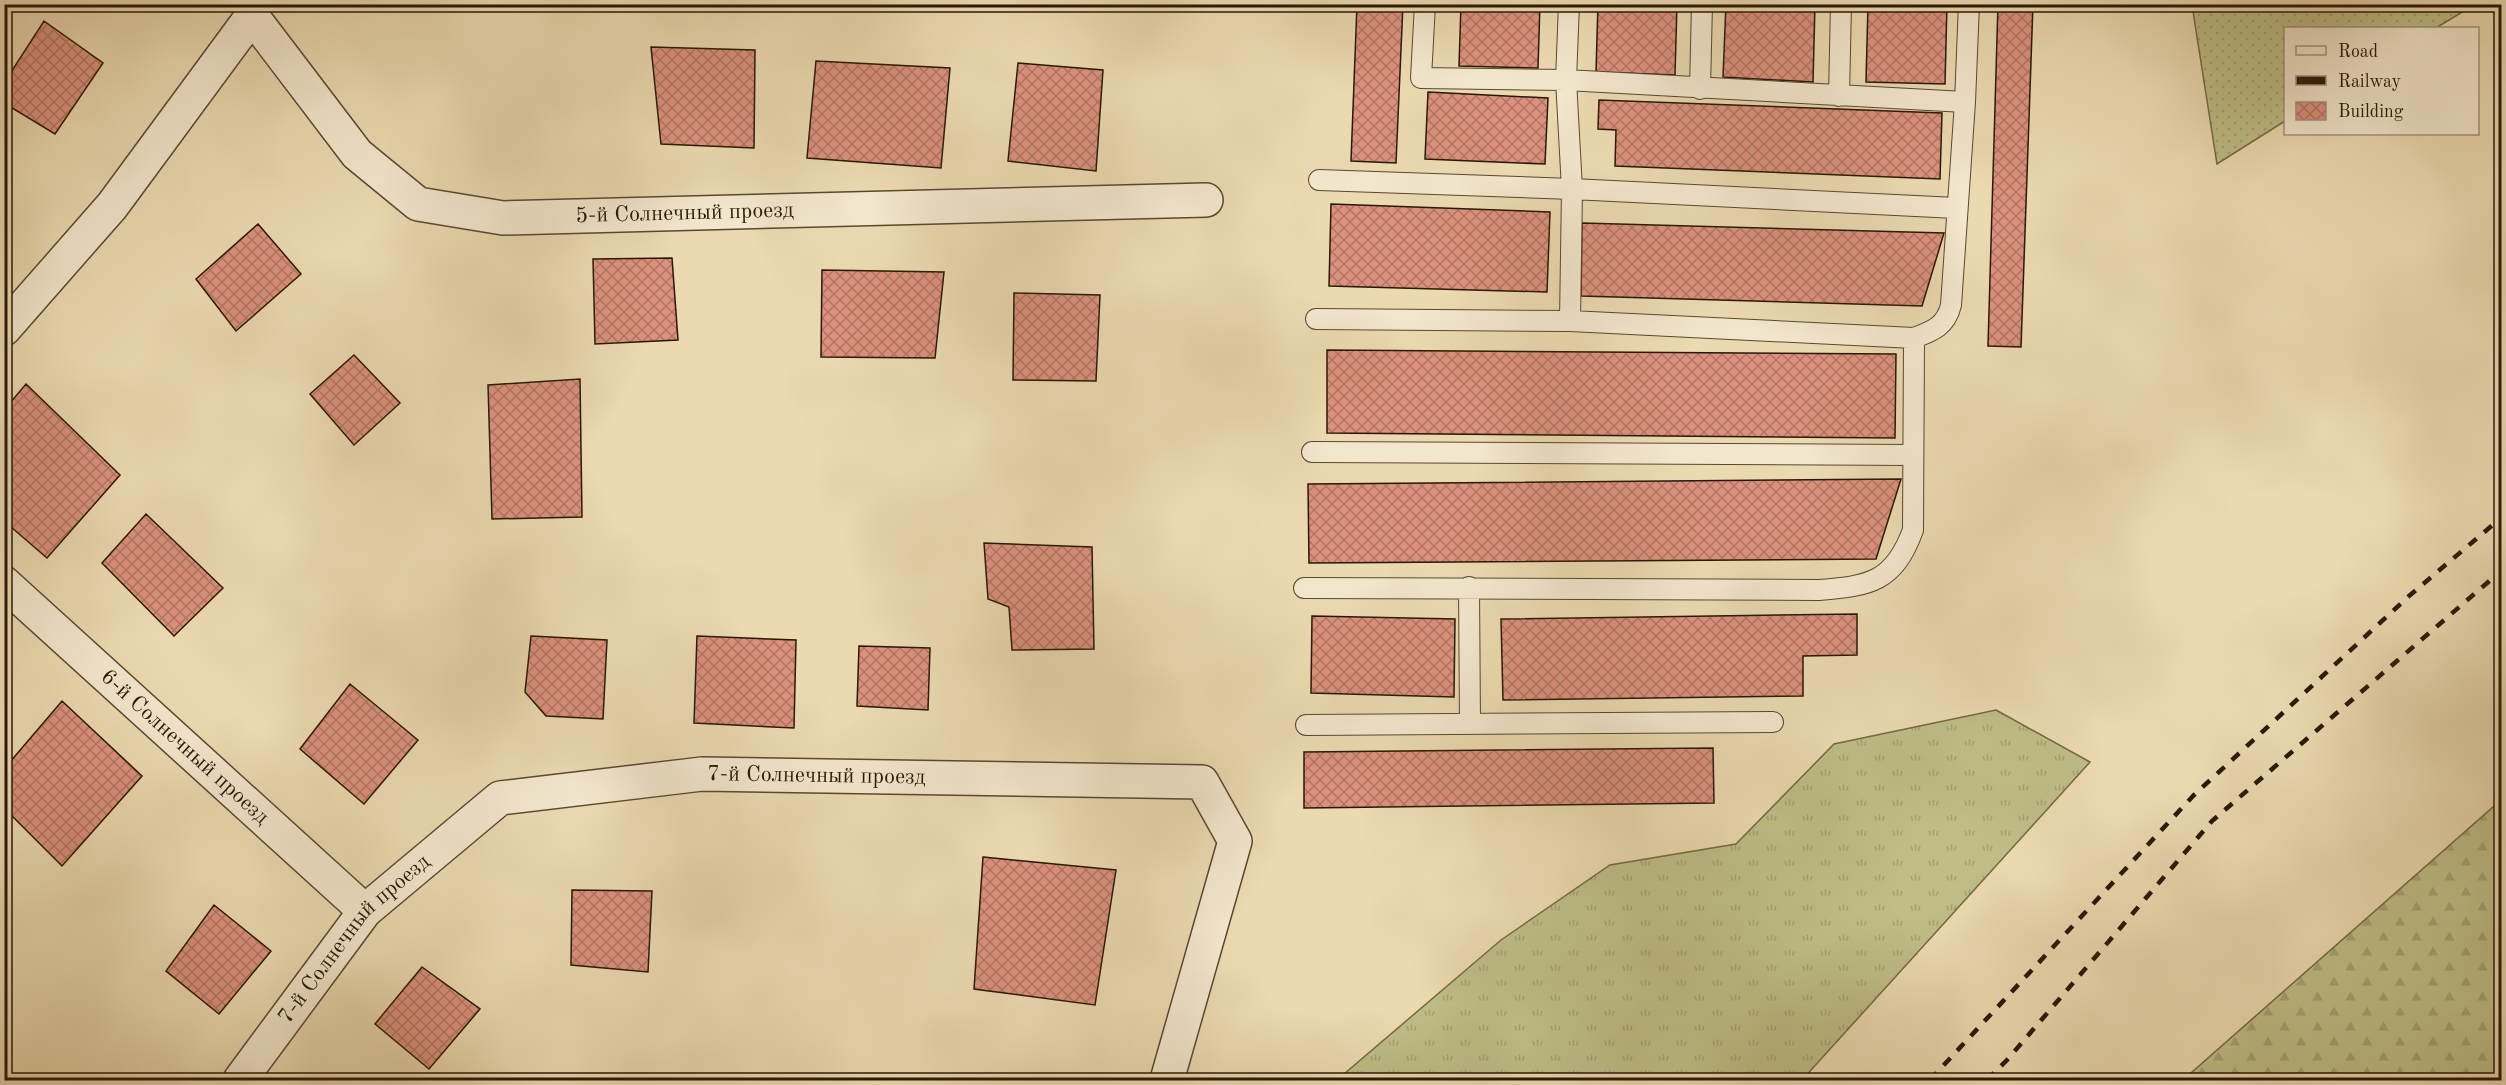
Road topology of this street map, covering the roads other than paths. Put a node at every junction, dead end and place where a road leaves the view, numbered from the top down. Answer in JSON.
{"nodes":[{"id":1,"x":1425,"y":4,"type":"edge"},
{"id":2,"x":1569,"y":4,"type":"edge"},
{"id":3,"x":1702,"y":4,"type":"edge"},
{"id":4,"x":1841,"y":4,"type":"edge"},
{"id":5,"x":1969,"y":4,"type":"edge"},
{"id":6,"x":253,"y":10,"type":"edge"},
{"id":7,"x":1566,"y":80,"type":"junction"},
{"id":8,"x":1700,"y":89,"type":"junction"},
{"id":9,"x":1839,"y":96,"type":"junction"},
{"id":10,"x":1965,"y":102,"type":"junction"},
{"id":11,"x":1319,"y":180,"type":"dead end"},
{"id":12,"x":1572,"y":189,"type":"junction"},
{"id":13,"x":1206,"y":200,"type":"dead end"},
{"id":14,"x":1956,"y":208,"type":"junction"},
{"id":15,"x":1316,"y":319,"type":"dead end"},
{"id":16,"x":1570,"y":321,"type":"junction"},
{"id":17,"x":4,"y":328,"type":"edge"},
{"id":18,"x":1914,"y":338,"type":"junction"},
{"id":19,"x":1312,"y":452,"type":"dead end"},
{"id":20,"x":1912,"y":455,"type":"junction"},
{"id":21,"x":4,"y":583,"type":"edge"},
{"id":22,"x":1469,"y":587,"type":"junction"},
{"id":23,"x":1304,"y":588,"type":"dead end"},
{"id":24,"x":1773,"y":722,"type":"dead end"},
{"id":25,"x":1470,"y":724,"type":"junction"},
{"id":26,"x":1306,"y":725,"type":"dead end"},
{"id":27,"x":365,"y":911,"type":"junction"},
{"id":28,"x":240,"y":1080,"type":"edge"},
{"id":29,"x":1167,"y":1080,"type":"edge"}],
"edges":[{"from":1,"to":7,"type":"lane"},
{"from":2,"to":7,"type":"lane"},
{"from":3,"to":8,"type":"lane"},
{"from":4,"to":9,"type":"lane"},
{"from":5,"to":10,"type":"lane"},
{"from":6,"to":13,"type":"street","name":"5-й Солнечный проезд"},
{"from":6,"to":17,"type":"street"},
{"from":7,"to":8,"type":"lane"},
{"from":7,"to":12,"type":"lane"},
{"from":8,"to":9,"type":"lane"},
{"from":9,"to":10,"type":"lane"},
{"from":10,"to":14,"type":"lane"},
{"from":11,"to":12,"type":"lane"},
{"from":12,"to":14,"type":"lane"},
{"from":12,"to":16,"type":"lane"},
{"from":14,"to":18,"type":"lane"},
{"from":15,"to":16,"type":"lane"},
{"from":16,"to":18,"type":"lane"},
{"from":18,"to":20,"type":"lane"},
{"from":19,"to":20,"type":"lane"},
{"from":20,"to":22,"type":"lane"},
{"from":21,"to":27,"type":"street","name":"6-й Солнечный проезд"},
{"from":22,"to":23,"type":"lane"},
{"from":22,"to":25,"type":"lane"},
{"from":24,"to":25,"type":"lane"},
{"from":25,"to":26,"type":"lane"},
{"from":27,"to":28,"type":"street","name":"7-й Солнечный проезд"},
{"from":27,"to":29,"type":"street","name":"7-й Солнечный проезд"}]}
